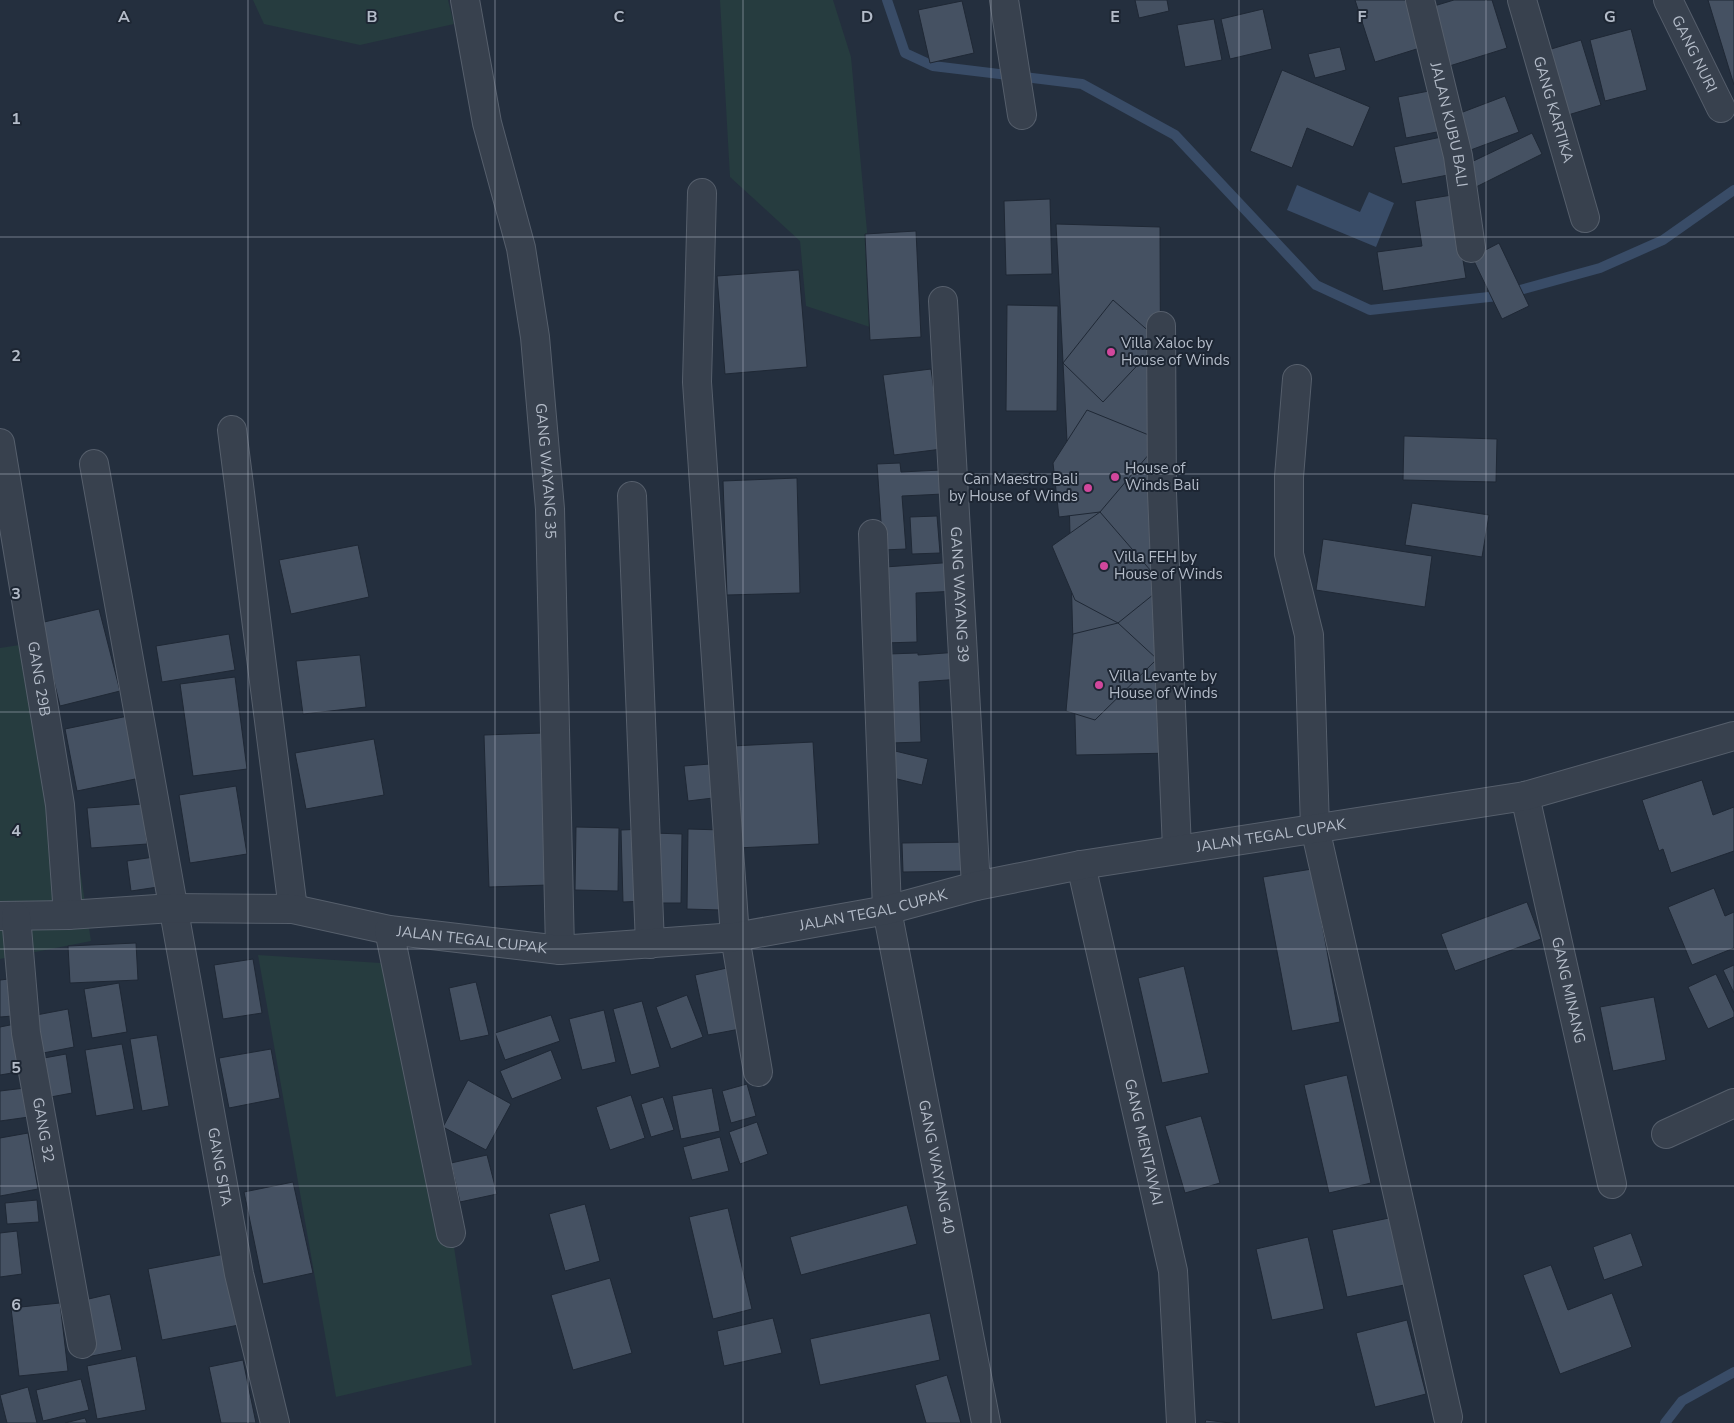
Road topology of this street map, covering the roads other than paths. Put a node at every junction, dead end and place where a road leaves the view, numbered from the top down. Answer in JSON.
{"nodes":[{"id":1,"x":465,"y":0,"type":"edge"},
{"id":2,"x":1004,"y":0,"type":"edge"},
{"id":3,"x":1420,"y":0,"type":"edge"},
{"id":4,"x":1522,"y":0,"type":"edge"},
{"id":5,"x":1668,"y":0,"type":"edge"},
{"id":6,"x":1721,"y":108,"type":"dead end"},
{"id":7,"x":1022,"y":115,"type":"dead end"},
{"id":8,"x":702,"y":193,"type":"dead end"},
{"id":9,"x":1585,"y":218,"type":"dead end"},
{"id":10,"x":1472,"y":248,"type":"dead end"},
{"id":11,"x":943,"y":301,"type":"dead end"},
{"id":12,"x":1161,"y":326,"type":"dead end"},
{"id":13,"x":1297,"y":379,"type":"dead end"},
{"id":14,"x":232,"y":430,"type":"dead end"},
{"id":15,"x":0,"y":443,"type":"edge"},
{"id":16,"x":94,"y":464,"type":"dead end"},
{"id":17,"x":632,"y":496,"type":"dead end"},
{"id":18,"x":873,"y":534,"type":"dead end"},
{"id":19,"x":1734,"y":736,"type":"edge"},
{"id":20,"x":1525,"y":796,"type":"junction"},
{"id":21,"x":1315,"y":828,"type":"junction"},
{"id":22,"x":1177,"y":849,"type":"junction"},
{"id":23,"x":1081,"y":865,"type":"junction"},
{"id":24,"x":976,"y":886,"type":"junction"},
{"id":25,"x":172,"y":908,"type":"junction"},
{"id":26,"x":293,"y":909,"type":"junction"},
{"id":27,"x":887,"y":910,"type":"junction"},
{"id":28,"x":68,"y":915,"type":"junction"},
{"id":29,"x":8,"y":916,"type":"edge"},
{"id":30,"x":389,"y":930,"type":"junction"},
{"id":31,"x":735,"y":937,"type":"junction"},
{"id":32,"x":650,"y":944,"type":"junction"},
{"id":33,"x":560,"y":950,"type":"junction"},
{"id":34,"x":758,"y":1072,"type":"dead end"},
{"id":35,"x":1734,"y":1102,"type":"edge"},
{"id":36,"x":1666,"y":1134,"type":"dead end"},
{"id":37,"x":1612,"y":1184,"type":"dead end"},
{"id":38,"x":451,"y":1233,"type":"dead end"},
{"id":39,"x":82,"y":1344,"type":"dead end"},
{"id":40,"x":1448,"y":1417,"type":"dead end"},
{"id":41,"x":275,"y":1423,"type":"edge"},
{"id":42,"x":986,"y":1423,"type":"edge"},
{"id":43,"x":1181,"y":1423,"type":"edge"}],
"edges":[{"from":1,"to":33,"type":"street","name":"GANG WAYANG 35"},
{"from":2,"to":7,"type":"street"},
{"from":3,"to":10,"type":"street","name":"JALAN KUBU BALI"},
{"from":4,"to":9,"type":"street","name":"GANG KARTIKA"},
{"from":5,"to":6,"type":"street","name":"GANG NURI"},
{"from":8,"to":31,"type":"street"},
{"from":11,"to":24,"type":"street","name":"GANG WAYANG 39"},
{"from":12,"to":22,"type":"street"},
{"from":13,"to":21,"type":"street"},
{"from":14,"to":26,"type":"street"},
{"from":15,"to":28,"type":"street","name":"GANG 29B"},
{"from":16,"to":25,"type":"street","name":"GANG SITA"},
{"from":17,"to":32,"type":"street"},
{"from":18,"to":27,"type":"street","name":"GANG WAYANG 40"},
{"from":19,"to":20,"type":"street","name":"JALAN TEGAL CUPAK"},
{"from":20,"to":21,"type":"street","name":"JALAN TEGAL CUPAK"},
{"from":20,"to":37,"type":"street","name":"GANG MINANG"},
{"from":21,"to":22,"type":"street","name":"JALAN TEGAL CUPAK"},
{"from":21,"to":40,"type":"street"},
{"from":22,"to":23,"type":"street","name":"JALAN TEGAL CUPAK"},
{"from":23,"to":24,"type":"street","name":"JALAN TEGAL CUPAK"},
{"from":23,"to":43,"type":"street","name":"GANG MENTAWAI"},
{"from":24,"to":27,"type":"street","name":"JALAN TEGAL CUPAK"},
{"from":25,"to":26,"type":"street","name":"JALAN TEGAL CUPAK"},
{"from":25,"to":28,"type":"street","name":"JALAN TEGAL CUPAK"},
{"from":25,"to":41,"type":"street","name":"GANG SITA"},
{"from":26,"to":30,"type":"street","name":"JALAN TEGAL CUPAK"},
{"from":27,"to":31,"type":"street","name":"JALAN TEGAL CUPAK"},
{"from":27,"to":42,"type":"street","name":"GANG WAYANG 40"},
{"from":28,"to":29,"type":"street","name":"JALAN TEGAL CUPAK"},
{"from":29,"to":39,"type":"street","name":"GANG 32"},
{"from":30,"to":33,"type":"street","name":"JALAN TEGAL CUPAK"},
{"from":30,"to":38,"type":"street"},
{"from":31,"to":32,"type":"street","name":"JALAN TEGAL CUPAK"},
{"from":31,"to":34,"type":"street"},
{"from":32,"to":33,"type":"street","name":"JALAN TEGAL CUPAK"},
{"from":35,"to":36,"type":"street"}]}
